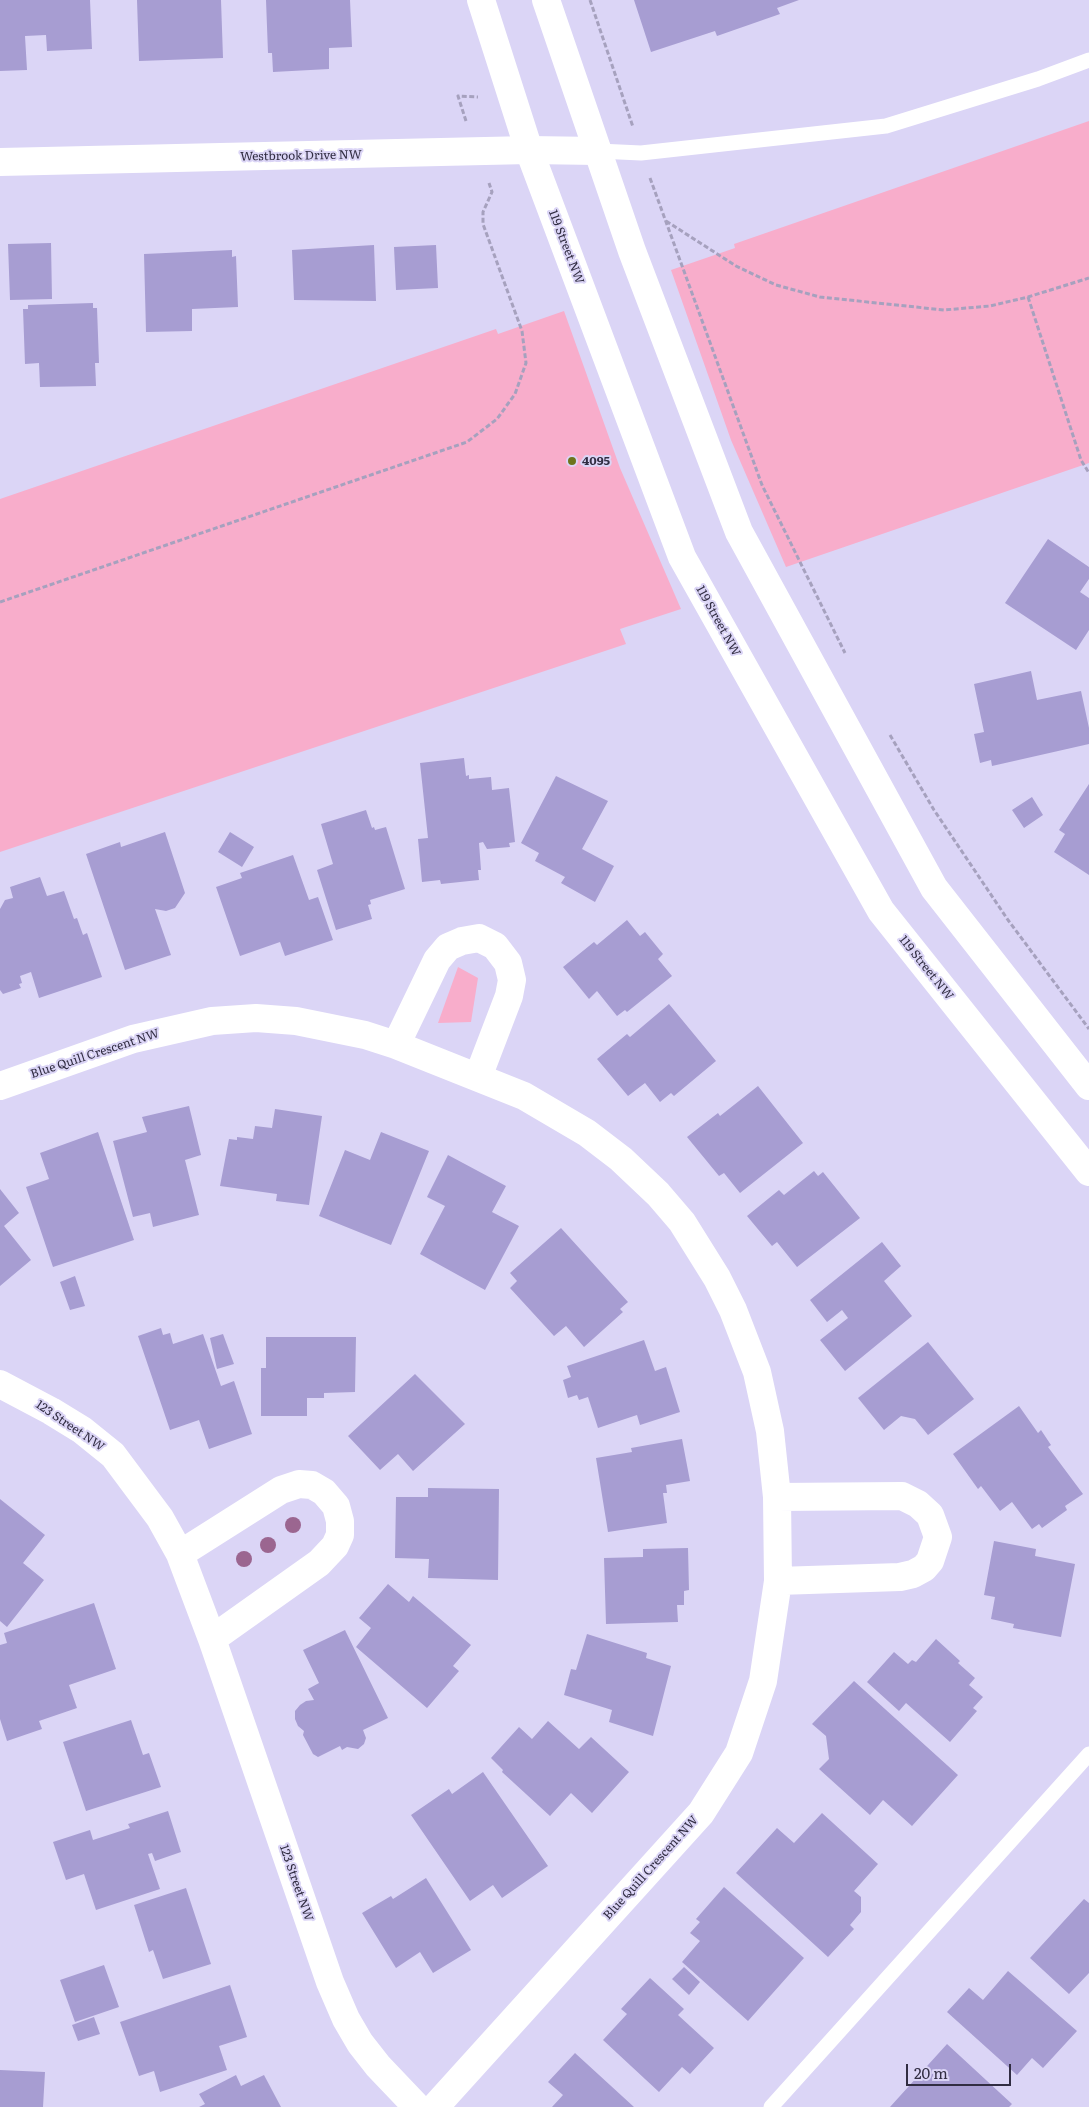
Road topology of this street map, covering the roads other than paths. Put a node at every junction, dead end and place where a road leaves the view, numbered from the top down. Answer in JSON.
{"nodes":[{"id":1,"x":481,"y":0,"type":"edge"},
{"id":2,"x":546,"y":0,"type":"edge"},
{"id":3,"x":1089,"y":60,"type":"edge"},
{"id":4,"x":530,"y":150,"type":"junction"},
{"id":5,"x":598,"y":151,"type":"junction"},
{"id":6,"x":1,"y":162,"type":"edge"},
{"id":7,"x":396,"y":1045,"type":"junction"},
{"id":8,"x":478,"y":1077,"type":"junction"},
{"id":9,"x":0,"y":1086,"type":"edge"},
{"id":10,"x":1089,"y":1086,"type":"edge"},
{"id":11,"x":1089,"y":1172,"type":"edge"},
{"id":12,"x":0,"y":1384,"type":"edge"},
{"id":13,"x":777,"y":1497,"type":"junction"},
{"id":14,"x":180,"y":1554,"type":"junction"},
{"id":15,"x":778,"y":1581,"type":"junction"},
{"id":16,"x":212,"y":1639,"type":"junction"},
{"id":17,"x":1089,"y":1754,"type":"edge"},
{"id":18,"x":417,"y":2107,"type":"edge"},
{"id":19,"x":435,"y":2107,"type":"edge"},
{"id":20,"x":771,"y":2107,"type":"edge"}],
"edges":[{"from":1,"to":4,"type":"street","name":"119 Street NW"},
{"from":2,"to":5,"type":"street"},
{"from":3,"to":5,"type":"lane"},
{"from":4,"to":5,"type":"street","name":"Westbrook Drive NW"},
{"from":4,"to":6,"type":"street","name":"Westbrook Drive NW"},
{"from":4,"to":11,"type":"street","name":"119 Street NW"},
{"from":5,"to":10,"type":"street"},
{"from":7,"to":8,"type":"street","name":"Blue Quill Crescent NW"},
{"from":7,"to":8,"type":"street"},
{"from":7,"to":9,"type":"street","name":"Blue Quill Crescent NW"},
{"from":8,"to":13,"type":"street","name":"Blue Quill Crescent NW"},
{"from":12,"to":14,"type":"street","name":"123 Street NW"},
{"from":13,"to":15,"type":"street","name":"Blue Quill Crescent NW"},
{"from":13,"to":15,"type":"street"},
{"from":14,"to":16,"type":"street","name":"123 Street NW"},
{"from":14,"to":16,"type":"street"},
{"from":15,"to":19,"type":"street","name":"Blue Quill Crescent NW"},
{"from":16,"to":18,"type":"street","name":"123 Street NW"},
{"from":17,"to":20,"type":"lane"}]}
